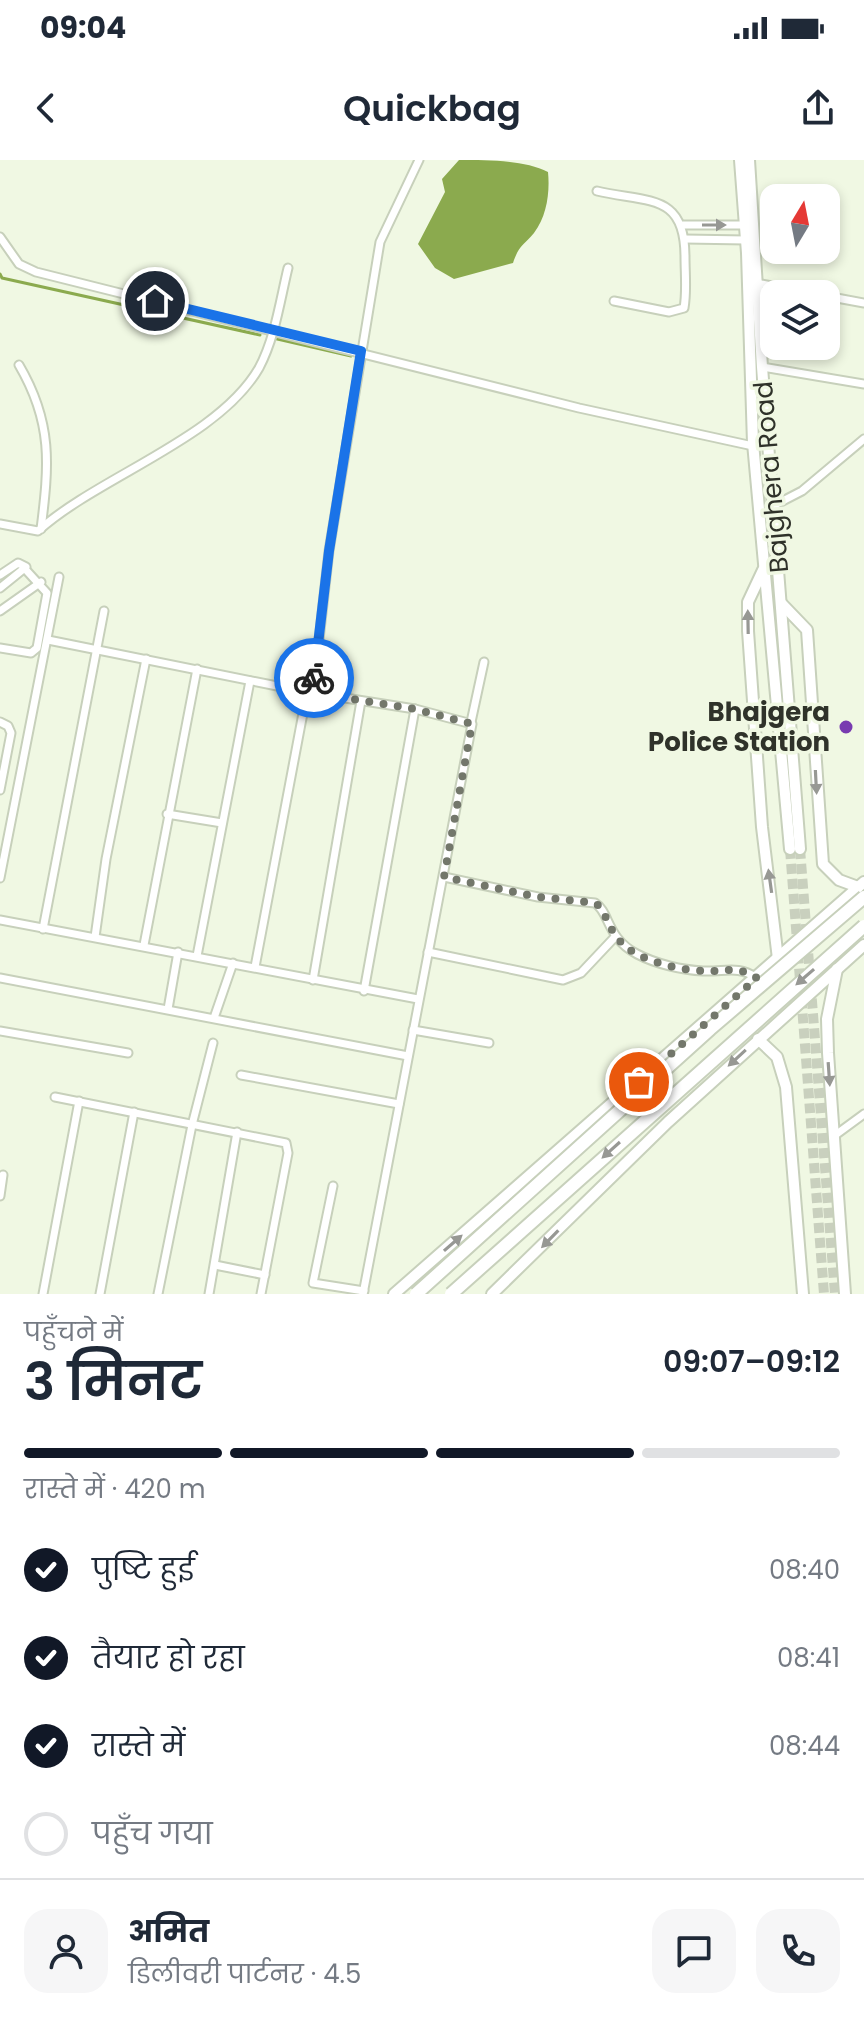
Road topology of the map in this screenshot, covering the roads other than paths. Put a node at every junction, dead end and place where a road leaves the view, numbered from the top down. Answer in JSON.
{"nodes":[{"id":1,"x":419,"y":160,"type":"edge"},
{"id":2,"x":740,"y":160,"type":"edge"},
{"id":3,"x":749,"y":160,"type":"edge"},
{"id":4,"x":597,"y":191,"type":"dead end"},
{"id":5,"x":683,"y":225,"type":"junction"},
{"id":6,"x":745,"y":225,"type":"junction"},
{"id":7,"x":0,"y":237,"type":"edge"},
{"id":8,"x":685,"y":239,"type":"junction"},
{"id":9,"x":746,"y":240,"type":"junction"},
{"id":10,"x":288,"y":268,"type":"dead end"},
{"id":11,"x":756,"y":283,"type":"junction"},
{"id":12,"x":760,"y":284,"type":"edge"},
{"id":13,"x":840,"y":299,"type":"edge"},
{"id":14,"x":614,"y":301,"type":"dead end"},
{"id":15,"x":864,"y":303,"type":"edge"},
{"id":16,"x":273,"y":330,"type":"junction"},
{"id":17,"x":361,"y":351,"type":"junction"},
{"id":18,"x":19,"y":365,"type":"dead end"},
{"id":19,"x":762,"y":367,"type":"junction"},
{"id":20,"x":864,"y":384,"type":"edge"},
{"id":21,"x":752,"y":408,"type":"junction"},
{"id":22,"x":765,"y":410,"type":"junction"},
{"id":23,"x":864,"y":439,"type":"edge"},
{"id":24,"x":753,"y":446,"type":"junction"},
{"id":25,"x":773,"y":506,"type":"junction"},
{"id":26,"x":0,"y":524,"type":"edge"},
{"id":27,"x":41,"y":529,"type":"junction"},
{"id":28,"x":763,"y":568,"type":"junction"},
{"id":29,"x":26,"y":570,"type":"junction"},
{"id":30,"x":0,"y":575,"type":"edge"},
{"id":31,"x":59,"y":577,"type":"dead end"},
{"id":32,"x":41,"y":582,"type":"junction"},
{"id":33,"x":0,"y":588,"type":"edge"},
{"id":34,"x":781,"y":603,"type":"junction"},
{"id":35,"x":0,"y":611,"type":"edge"},
{"id":36,"x":104,"y":611,"type":"dead end"},
{"id":37,"x":48,"y":640,"type":"junction"},
{"id":38,"x":0,"y":648,"type":"edge"},
{"id":39,"x":97,"y":650,"type":"junction"},
{"id":40,"x":146,"y":659,"type":"junction"},
{"id":41,"x":484,"y":662,"type":"dead end"},
{"id":42,"x":197,"y":669,"type":"junction"},
{"id":43,"x":250,"y":681,"type":"junction"},
{"id":44,"x":310,"y":693,"type":"junction"},
{"id":45,"x":361,"y":701,"type":"junction"},
{"id":46,"x":415,"y":709,"type":"junction"},
{"id":47,"x":0,"y":722,"type":"edge"},
{"id":48,"x":471,"y":722,"type":"junction"},
{"id":49,"x":0,"y":790,"type":"edge"},
{"id":50,"x":167,"y":814,"type":"junction"},
{"id":51,"x":222,"y":823,"type":"junction"},
{"id":52,"x":444,"y":877,"type":"junction"},
{"id":53,"x":0,"y":878,"type":"edge"},
{"id":54,"x":862,"y":889,"type":"edge"},
{"id":55,"x":0,"y":920,"type":"edge"},
{"id":56,"x":864,"y":926,"type":"edge"},
{"id":57,"x":43,"y":929,"type":"junction"},
{"id":58,"x":95,"y":937,"type":"junction"},
{"id":59,"x":614,"y":938,"type":"junction"},
{"id":60,"x":144,"y":945,"type":"junction"},
{"id":61,"x":864,"y":945,"type":"edge"},
{"id":62,"x":178,"y":952,"type":"junction"},
{"id":63,"x":428,"y":952,"type":"junction"},
{"id":64,"x":197,"y":956,"type":"junction"},
{"id":65,"x":778,"y":959,"type":"junction"},
{"id":66,"x":233,"y":963,"type":"junction"},
{"id":67,"x":255,"y":967,"type":"junction"},
{"id":68,"x":837,"y":969,"type":"junction"},
{"id":69,"x":0,"y":978,"type":"edge"},
{"id":70,"x":757,"y":978,"type":"junction"},
{"id":71,"x":313,"y":980,"type":"junction"},
{"id":72,"x":364,"y":991,"type":"junction"},
{"id":73,"x":418,"y":999,"type":"junction"},
{"id":74,"x":168,"y":1009,"type":"junction"},
{"id":75,"x":214,"y":1018,"type":"junction"},
{"id":76,"x":413,"y":1030,"type":"junction"},
{"id":77,"x":0,"y":1031,"type":"edge"},
{"id":78,"x":758,"y":1039,"type":"junction"},
{"id":79,"x":213,"y":1043,"type":"dead end"},
{"id":80,"x":489,"y":1043,"type":"dead end"},
{"id":81,"x":128,"y":1053,"type":"dead end"},
{"id":82,"x":408,"y":1056,"type":"junction"},
{"id":83,"x":241,"y":1075,"type":"dead end"},
{"id":84,"x":55,"y":1097,"type":"dead end"},
{"id":85,"x":79,"y":1101,"type":"junction"},
{"id":86,"x":399,"y":1104,"type":"junction"},
{"id":87,"x":134,"y":1112,"type":"junction"},
{"id":88,"x":864,"y":1114,"type":"edge"},
{"id":89,"x":192,"y":1125,"type":"junction"},
{"id":90,"x":237,"y":1132,"type":"junction"},
{"id":91,"x":834,"y":1136,"type":"junction"},
{"id":92,"x":3,"y":1175,"type":"dead end"},
{"id":93,"x":333,"y":1186,"type":"dead end"},
{"id":94,"x":0,"y":1196,"type":"edge"},
{"id":95,"x":215,"y":1265,"type":"junction"},
{"id":96,"x":265,"y":1275,"type":"junction"},
{"id":97,"x":410,"y":1280,"type":"junction"},
{"id":98,"x":363,"y":1292,"type":"edge"},
{"id":99,"x":43,"y":1294,"type":"edge"},
{"id":100,"x":100,"y":1294,"type":"edge"},
{"id":101,"x":158,"y":1294,"type":"edge"},
{"id":102,"x":209,"y":1294,"type":"edge"},
{"id":103,"x":261,"y":1294,"type":"edge"},
{"id":104,"x":394,"y":1294,"type":"edge"},
{"id":105,"x":416,"y":1294,"type":"edge"},
{"id":106,"x":424,"y":1294,"type":"edge"},
{"id":107,"x":451,"y":1294,"type":"edge"},
{"id":108,"x":492,"y":1294,"type":"edge"},
{"id":109,"x":803,"y":1294,"type":"edge"},
{"id":110,"x":845,"y":1294,"type":"edge"}],
"edges":[{"from":1,"to":17,"type":"street"},
{"from":2,"to":6,"type":"street"},
{"from":3,"to":11,"type":"street","name":"Bajghera Road"},
{"from":4,"to":5,"type":"street"},
{"from":5,"to":6,"type":"street","one_way":true},
{"from":5,"to":8,"type":"street"},
{"from":6,"to":9,"type":"street"},
{"from":7,"to":16,"type":"street"},
{"from":8,"to":9,"type":"street"},
{"from":8,"to":14,"type":"street"},
{"from":9,"to":21,"type":"street"},
{"from":10,"to":16,"type":"street"},
{"from":11,"to":12,"type":"street"},
{"from":11,"to":19,"type":"street","name":"Bajghera Road"},
{"from":13,"to":15,"type":"street"},
{"from":16,"to":17,"type":"street"},
{"from":16,"to":27,"type":"street"},
{"from":17,"to":24,"type":"street"},
{"from":17,"to":44,"type":"street"},
{"from":18,"to":27,"type":"street"},
{"from":19,"to":20,"type":"street"},
{"from":19,"to":22,"type":"street","name":"Bajghera Road"},
{"from":21,"to":22,"type":"street"},
{"from":21,"to":24,"type":"street"},
{"from":22,"to":25,"type":"street","name":"Bajghera Road"},
{"from":23,"to":25,"type":"street"},
{"from":24,"to":28,"type":"street"},
{"from":25,"to":34,"type":"street","name":"Bajghera Road"},
{"from":26,"to":27,"type":"street"},
{"from":28,"to":34,"type":"street","name":"Bajghera Road"},
{"from":65,"to":28,"type":"street","one_way":true},
{"from":29,"to":30,"type":"street"},
{"from":29,"to":32,"type":"street"},
{"from":29,"to":33,"type":"street"},
{"from":31,"to":37,"type":"street"},
{"from":32,"to":35,"type":"street"},
{"from":32,"to":38,"type":"street"},
{"from":34,"to":54,"type":"street","one_way":true},
{"from":36,"to":39,"type":"street"},
{"from":37,"to":39,"type":"street"},
{"from":37,"to":53,"type":"street"},
{"from":39,"to":40,"type":"street"},
{"from":39,"to":57,"type":"street"},
{"from":40,"to":42,"type":"street"},
{"from":40,"to":58,"type":"street"},
{"from":41,"to":48,"type":"street"},
{"from":42,"to":43,"type":"street"},
{"from":42,"to":50,"type":"street"},
{"from":43,"to":44,"type":"street"},
{"from":43,"to":51,"type":"street"},
{"from":44,"to":45,"type":"street"},
{"from":44,"to":67,"type":"street"},
{"from":45,"to":46,"type":"street"},
{"from":45,"to":71,"type":"street"},
{"from":46,"to":48,"type":"street"},
{"from":46,"to":72,"type":"street"},
{"from":47,"to":49,"type":"street"},
{"from":48,"to":52,"type":"street"},
{"from":50,"to":51,"type":"street"},
{"from":50,"to":60,"type":"street"},
{"from":51,"to":64,"type":"street"},
{"from":52,"to":59,"type":"street"},
{"from":52,"to":63,"type":"street"},
{"from":54,"to":65,"type":"street"},
{"from":54,"to":105,"type":"highway","bridge":true},
{"from":55,"to":57,"type":"street"},
{"from":56,"to":107,"type":"highway","one_way":true,"bridge":true},
{"from":57,"to":58,"type":"street"},
{"from":58,"to":60,"type":"street"},
{"from":59,"to":63,"type":"street"},
{"from":59,"to":70,"type":"street"},
{"from":60,"to":62,"type":"street"},
{"from":61,"to":68,"type":"street"},
{"from":62,"to":64,"type":"street"},
{"from":62,"to":74,"type":"street"},
{"from":63,"to":73,"type":"street"},
{"from":64,"to":66,"type":"street"},
{"from":65,"to":70,"type":"street"},
{"from":66,"to":67,"type":"street"},
{"from":66,"to":75,"type":"street"},
{"from":67,"to":71,"type":"street"},
{"from":68,"to":78,"type":"street"},
{"from":68,"to":91,"type":"street","one_way":true},
{"from":69,"to":74,"type":"street"},
{"from":97,"to":70,"type":"street","one_way":true},
{"from":71,"to":72,"type":"street"},
{"from":72,"to":73,"type":"street"},
{"from":73,"to":76,"type":"street"},
{"from":74,"to":75,"type":"street"},
{"from":75,"to":82,"type":"street"},
{"from":76,"to":80,"type":"street"},
{"from":76,"to":82,"type":"street"},
{"from":77,"to":81,"type":"street"},
{"from":78,"to":108,"type":"street","one_way":true},
{"from":78,"to":109,"type":"street"},
{"from":79,"to":89,"type":"street"},
{"from":82,"to":86,"type":"street"},
{"from":83,"to":86,"type":"street"},
{"from":84,"to":85,"type":"street"},
{"from":85,"to":87,"type":"street"},
{"from":85,"to":99,"type":"street"},
{"from":86,"to":98,"type":"street"},
{"from":87,"to":89,"type":"street"},
{"from":87,"to":100,"type":"street"},
{"from":88,"to":91,"type":"street"},
{"from":89,"to":90,"type":"street"},
{"from":89,"to":101,"type":"street"},
{"from":90,"to":95,"type":"street"},
{"from":90,"to":96,"type":"street"},
{"from":91,"to":110,"type":"street"},
{"from":92,"to":94,"type":"street"},
{"from":93,"to":98,"type":"street"},
{"from":95,"to":96,"type":"street"},
{"from":95,"to":102,"type":"street"},
{"from":96,"to":103,"type":"street"},
{"from":97,"to":104,"type":"street"},
{"from":97,"to":106,"type":"street"}]}
